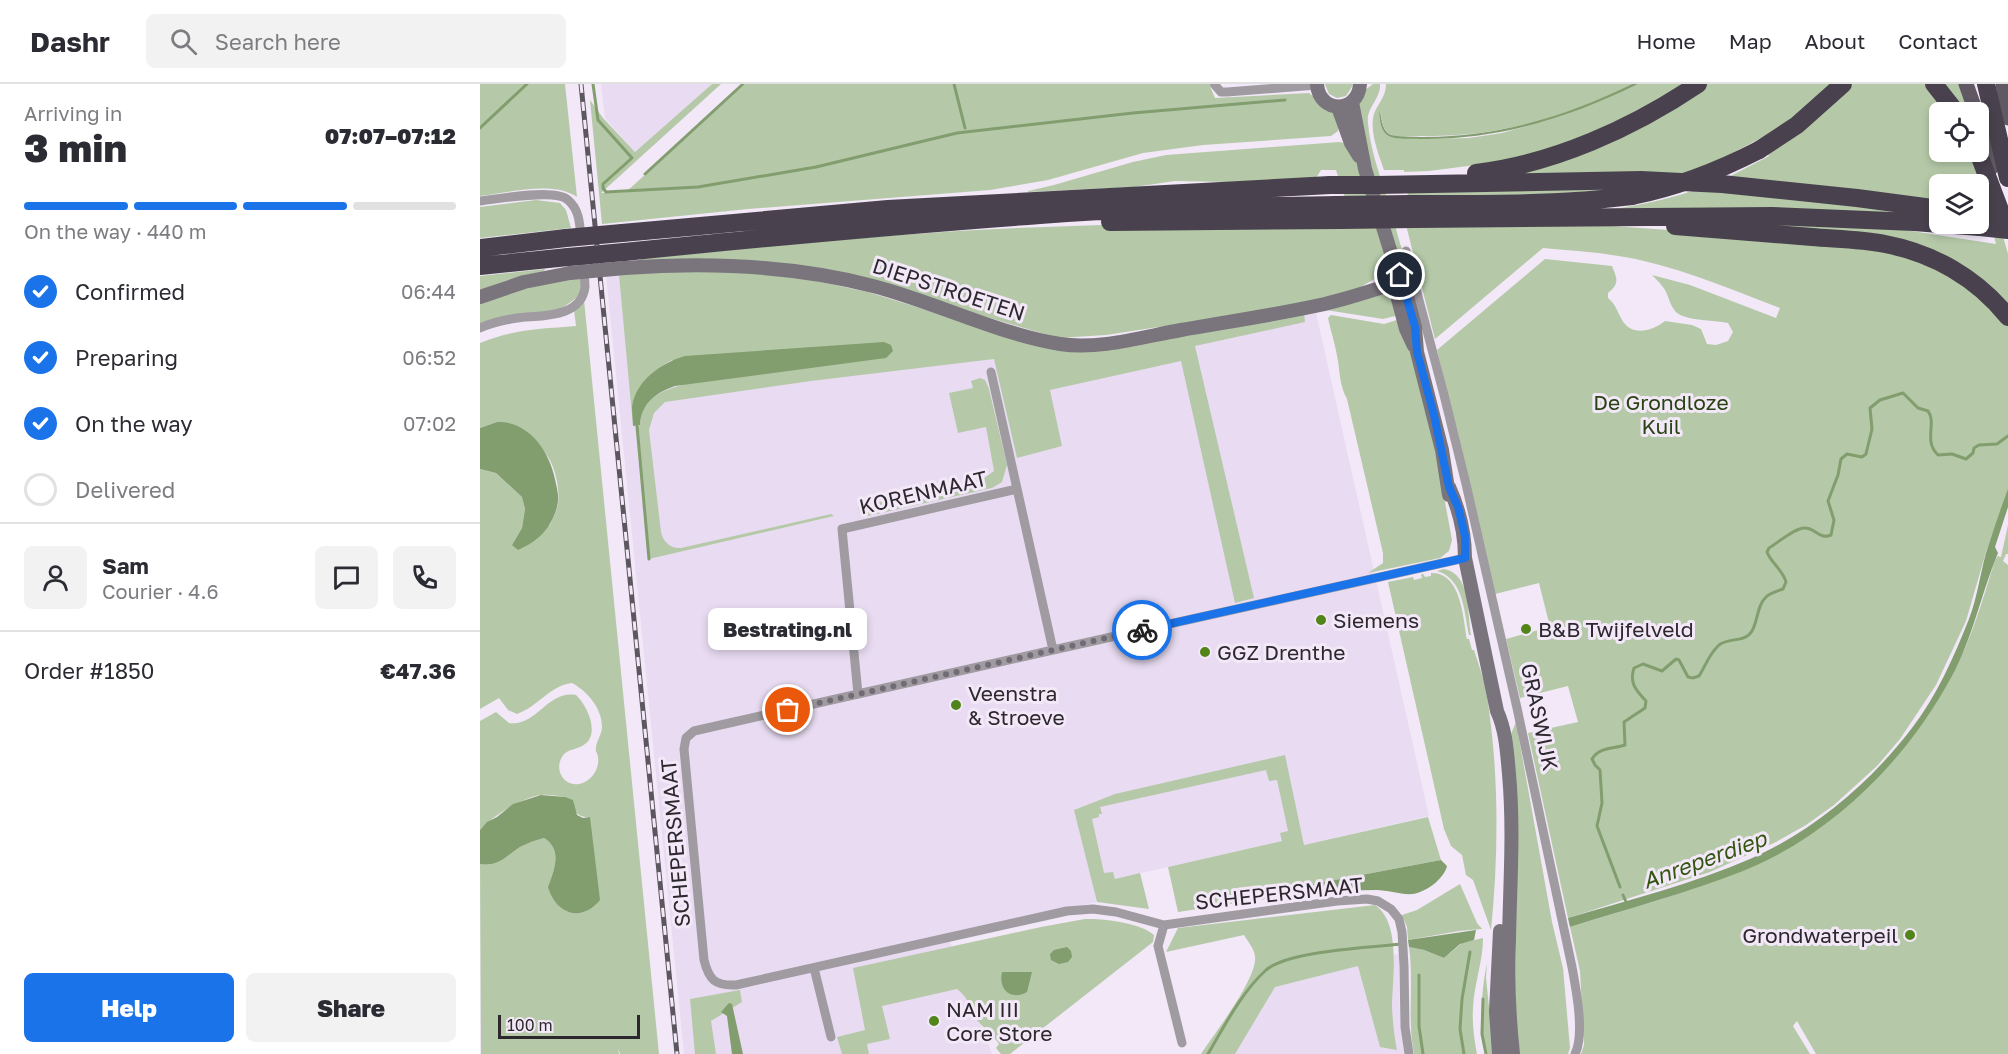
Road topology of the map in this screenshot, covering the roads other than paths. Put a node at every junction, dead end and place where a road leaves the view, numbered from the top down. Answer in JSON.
{"nodes":[{"id":1,"x":1214,"y":84,"type":"edge"},
{"id":2,"x":1317,"y":84,"type":"edge"},
{"id":3,"x":1361,"y":84,"type":"edge"},
{"id":4,"x":1698,"y":84,"type":"edge"},
{"id":5,"x":1843,"y":84,"type":"edge"},
{"id":6,"x":1934,"y":84,"type":"edge"},
{"id":7,"x":1966,"y":84,"type":"edge"},
{"id":8,"x":1986,"y":84,"type":"edge"},
{"id":9,"x":2003,"y":84,"type":"edge"},
{"id":10,"x":1352,"y":102,"type":"junction"},
{"id":11,"x":1948,"y":102,"type":"edge"},
{"id":12,"x":1972,"y":102,"type":"edge"},
{"id":13,"x":1338,"y":107,"type":"junction"},
{"id":14,"x":2008,"y":118,"type":"edge"},
{"id":15,"x":1989,"y":158,"type":"edge"},
{"id":16,"x":1982,"y":162,"type":"edge"},
{"id":17,"x":1365,"y":169,"type":"junction"},
{"id":18,"x":2008,"y":178,"type":"edge"},
{"id":19,"x":1403,"y":182,"type":"junction"},
{"id":20,"x":480,"y":201,"type":"edge"},
{"id":21,"x":1929,"y":208,"type":"edge"},
{"id":22,"x":1412,"y":212,"type":"junction"},
{"id":23,"x":1614,"y":216,"type":"junction"},
{"id":24,"x":1989,"y":221,"type":"edge"},
{"id":25,"x":1929,"y":222,"type":"edge"},
{"id":26,"x":2007,"y":224,"type":"edge"},
{"id":27,"x":480,"y":248,"type":"edge"},
{"id":28,"x":624,"y":251,"type":"junction"},
{"id":29,"x":1406,"y":251,"type":"dead end"},
{"id":30,"x":569,"y":265,"type":"junction"},
{"id":31,"x":480,"y":266,"type":"edge"},
{"id":32,"x":1399,"y":282,"type":"junction"},
{"id":33,"x":480,"y":297,"type":"edge"},
{"id":34,"x":2008,"y":317,"type":"edge"},
{"id":35,"x":480,"y":328,"type":"edge"},
{"id":36,"x":991,"y":372,"type":"dead end"},
{"id":37,"x":1017,"y":489,"type":"junction"},
{"id":38,"x":1465,"y":558,"type":"junction"},
{"id":39,"x":1053,"y":650,"type":"junction"},
{"id":40,"x":858,"y":694,"type":"junction"},
{"id":41,"x":1497,"y":711,"type":"junction"},
{"id":42,"x":1164,"y":925,"type":"junction"},
{"id":43,"x":814,"y":968,"type":"junction"},
{"id":44,"x":831,"y":1037,"type":"dead end"},
{"id":45,"x":1182,"y":1043,"type":"dead end"},
{"id":46,"x":1409,"y":1054,"type":"edge"},
{"id":47,"x":1499,"y":1054,"type":"edge"},
{"id":48,"x":1513,"y":1054,"type":"edge"},
{"id":49,"x":1575,"y":1054,"type":"edge"}],
"edges":[{"from":1,"to":2,"type":"street"},
{"from":2,"to":13,"type":"main road"},
{"from":3,"to":10,"type":"main road"},
{"from":4,"to":19,"type":"highway"},
{"from":5,"to":22,"type":"highway","bridge":true},
{"from":6,"to":11,"type":"highway"},
{"from":7,"to":12,"type":"main road"},
{"from":8,"to":18,"type":"highway"},
{"from":9,"to":14,"type":"main road"},
{"from":10,"to":13,"type":"main road"},
{"from":10,"to":17,"type":"main road","name":"GRASWIJK"},
{"from":13,"to":17,"type":"main road","name":"GRASWIJK"},
{"from":15,"to":26,"type":"main road"},
{"from":16,"to":26,"type":"highway"},
{"from":17,"to":32,"type":"main road","name":"GRASWIJK"},
{"from":19,"to":21,"type":"highway"},
{"from":19,"to":28,"type":"highway","bridge":true},
{"from":20,"to":35,"type":"street"},
{"from":22,"to":23,"type":"highway"},
{"from":22,"to":28,"type":"highway","bridge":true},
{"from":23,"to":25,"type":"highway"},
{"from":23,"to":34,"type":"highway"},
{"from":24,"to":26,"type":"highway","bridge":true},
{"from":27,"to":28,"type":"highway","bridge":true},
{"from":28,"to":30,"type":"highway","bridge":true},
{"from":28,"to":32,"type":"main road","name":"DIEPSTROETEN"},
{"from":29,"to":49,"type":"street","name":"GRASWIJK"},
{"from":30,"to":31,"type":"highway"},
{"from":30,"to":33,"type":"main road"},
{"from":32,"to":38,"type":"main road","name":"GRASWIJK"},
{"from":36,"to":37,"type":"street","name":"KORENMAAT"},
{"from":37,"to":39,"type":"street","name":"KORENMAAT"},
{"from":37,"to":40,"type":"street","name":"KORENMAAT"},
{"from":38,"to":39,"type":"street"},
{"from":38,"to":41,"type":"main road","name":"GRASWIJK"},
{"from":39,"to":40,"type":"street"},
{"from":40,"to":43,"type":"street","name":"SCHEPERSMAAT"},
{"from":41,"to":47,"type":"main road","name":"GRASWIJK"},
{"from":41,"to":48,"type":"main road","name":"GRASWIJK"},
{"from":42,"to":43,"type":"street","name":"SCHEPERSMAAT"},
{"from":42,"to":45,"type":"street"},
{"from":42,"to":46,"type":"street","name":"SCHEPERSMAAT"},
{"from":43,"to":44,"type":"street"}]}
